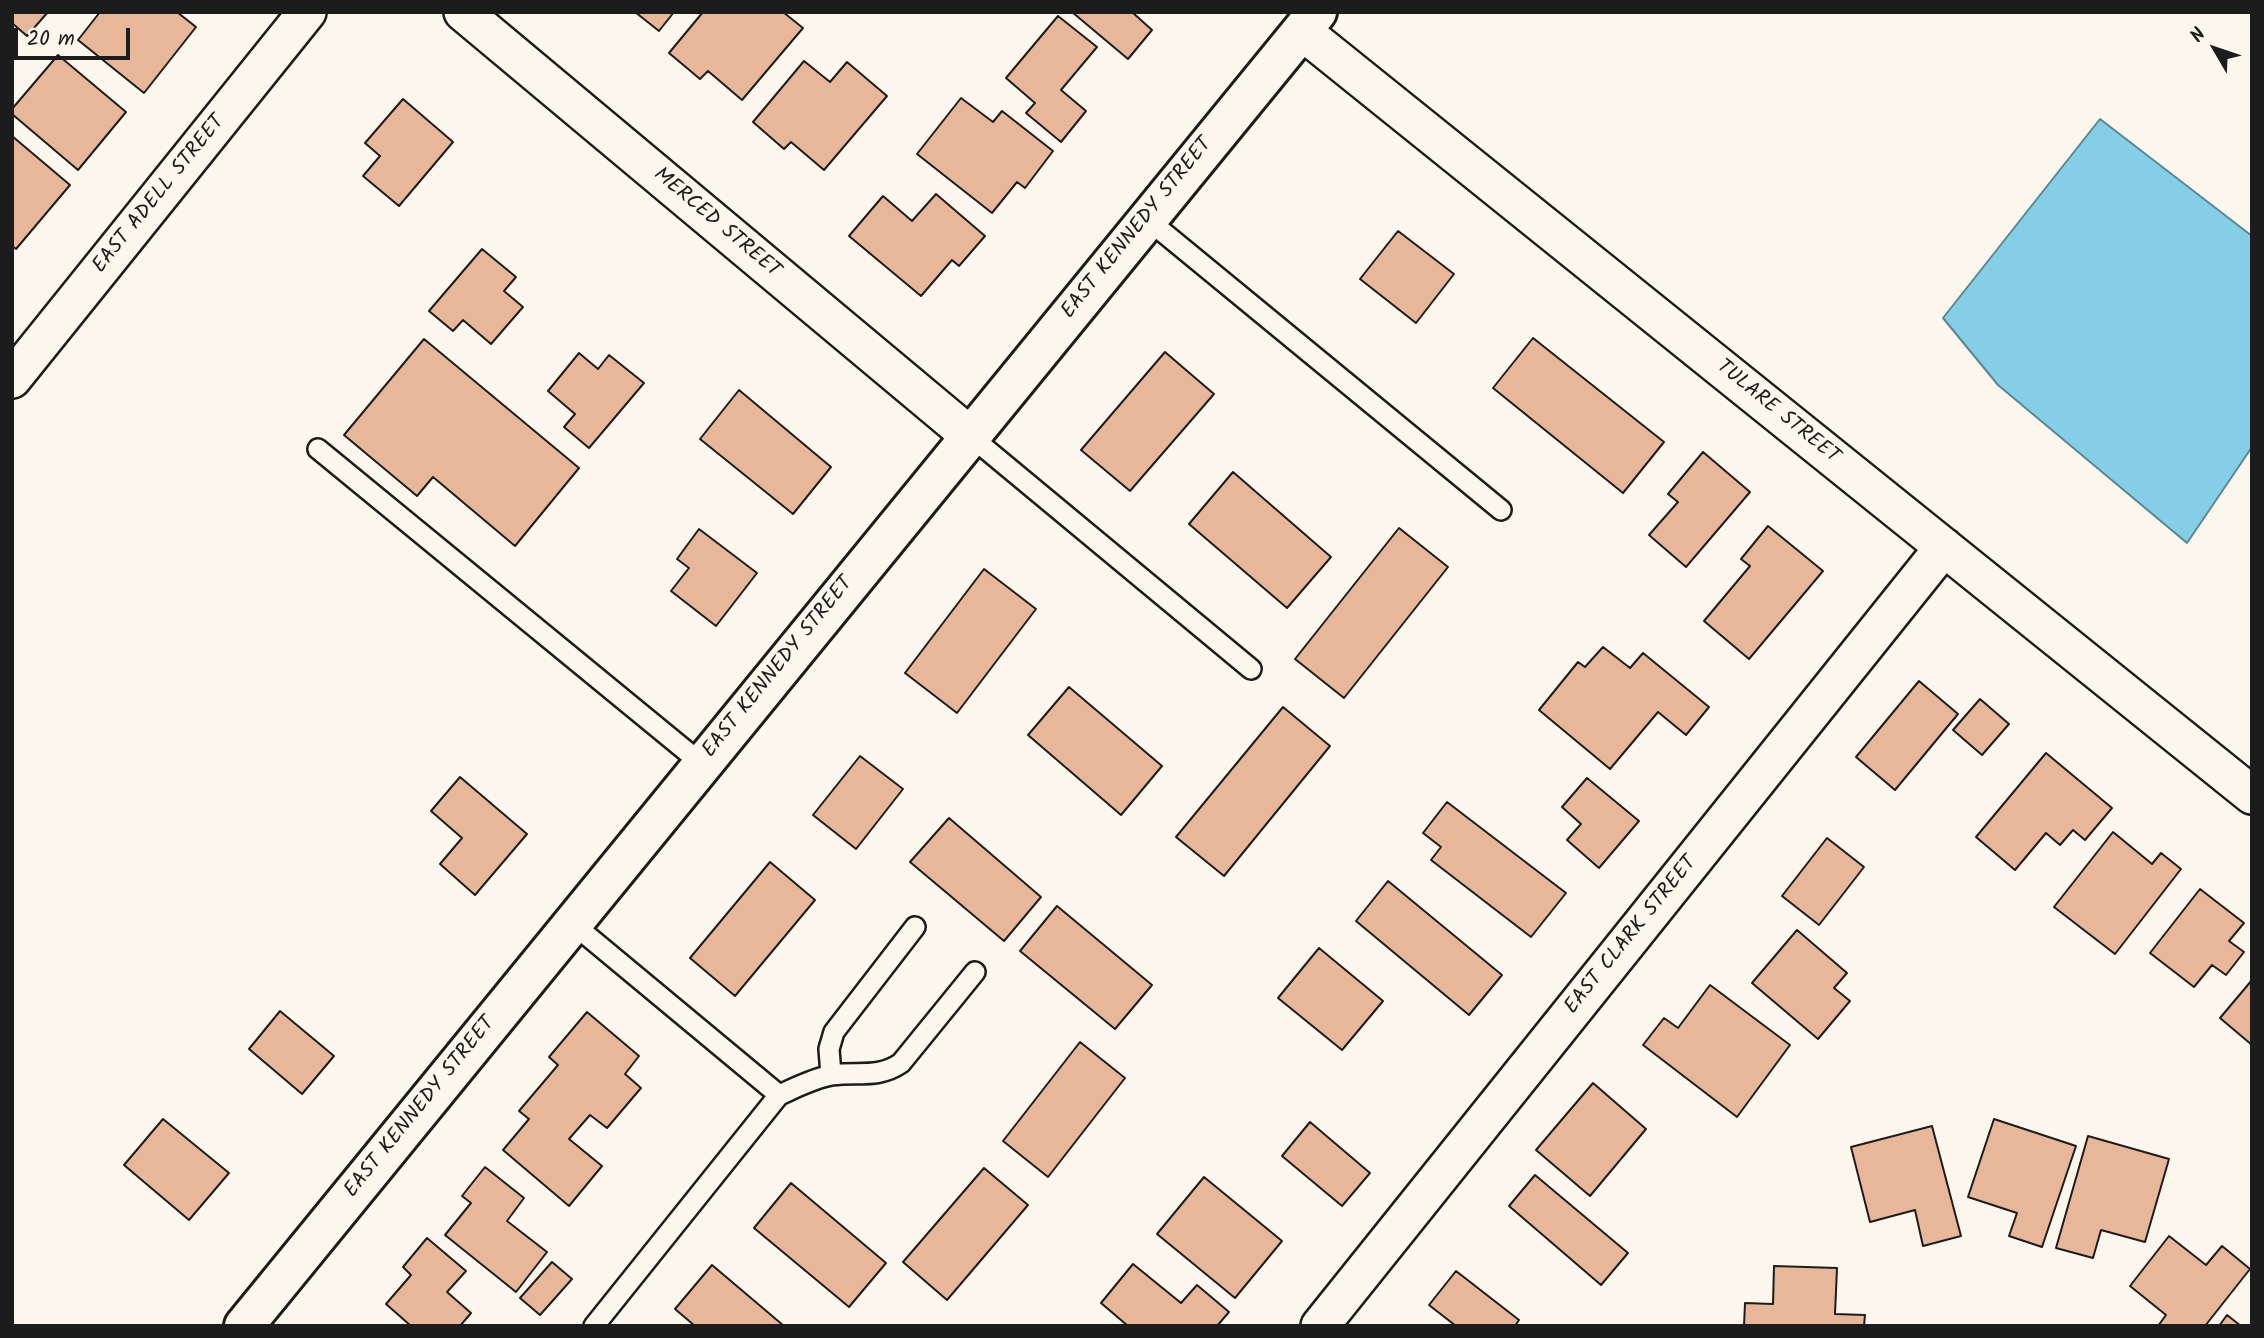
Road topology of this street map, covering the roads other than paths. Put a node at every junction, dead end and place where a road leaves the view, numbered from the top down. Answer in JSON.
{"nodes":[{"id":1,"x":307,"y":12,"type":"edge"},
{"id":2,"x":463,"y":12,"type":"edge"},
{"id":3,"x":1309,"y":22,"type":"edge"},
{"id":4,"x":1147,"y":219,"type":"junction"},
{"id":5,"x":12,"y":379,"type":"edge"},
{"id":6,"x":970,"y":435,"type":"junction"},
{"id":7,"x":318,"y":449,"type":"dead end"},
{"id":8,"x":1501,"y":510,"type":"dead end"},
{"id":9,"x":1944,"y":547,"type":"junction"},
{"id":10,"x":1251,"y":669,"type":"dead end"},
{"id":11,"x":702,"y":764,"type":"junction"},
{"id":12,"x":2252,"y":795,"type":"edge"},
{"id":13,"x":572,"y":923,"type":"junction"},
{"id":14,"x":915,"y":927,"type":"dead end"},
{"id":15,"x":975,"y":972,"type":"dead end"},
{"id":16,"x":831,"y":1076,"type":"junction"},
{"id":17,"x":779,"y":1094,"type":"junction"},
{"id":18,"x":244,"y":1326,"type":"edge"},
{"id":19,"x":594,"y":1326,"type":"edge"},
{"id":20,"x":1320,"y":1326,"type":"edge"}],
"edges":[{"from":1,"to":5,"type":"street","name":"EAST ADELL STREET"},
{"from":2,"to":6,"type":"street","name":"MERCED STREET"},
{"from":3,"to":4,"type":"street","name":"EAST KENNEDY STREET"},
{"from":3,"to":9,"type":"street","name":"TULARE STREET"},
{"from":4,"to":6,"type":"street","name":"EAST KENNEDY STREET"},
{"from":4,"to":8,"type":"lane"},
{"from":6,"to":10,"type":"lane"},
{"from":6,"to":11,"type":"street","name":"EAST KENNEDY STREET"},
{"from":7,"to":11,"type":"lane"},
{"from":9,"to":12,"type":"street","name":"TULARE STREET"},
{"from":9,"to":20,"type":"street","name":"EAST CLARK STREET"},
{"from":11,"to":13,"type":"street","name":"EAST KENNEDY STREET"},
{"from":13,"to":17,"type":"lane"},
{"from":13,"to":18,"type":"street","name":"EAST KENNEDY STREET"},
{"from":14,"to":16,"type":"lane"},
{"from":15,"to":16,"type":"lane"},
{"from":16,"to":17,"type":"lane"},
{"from":17,"to":19,"type":"lane"}]}
